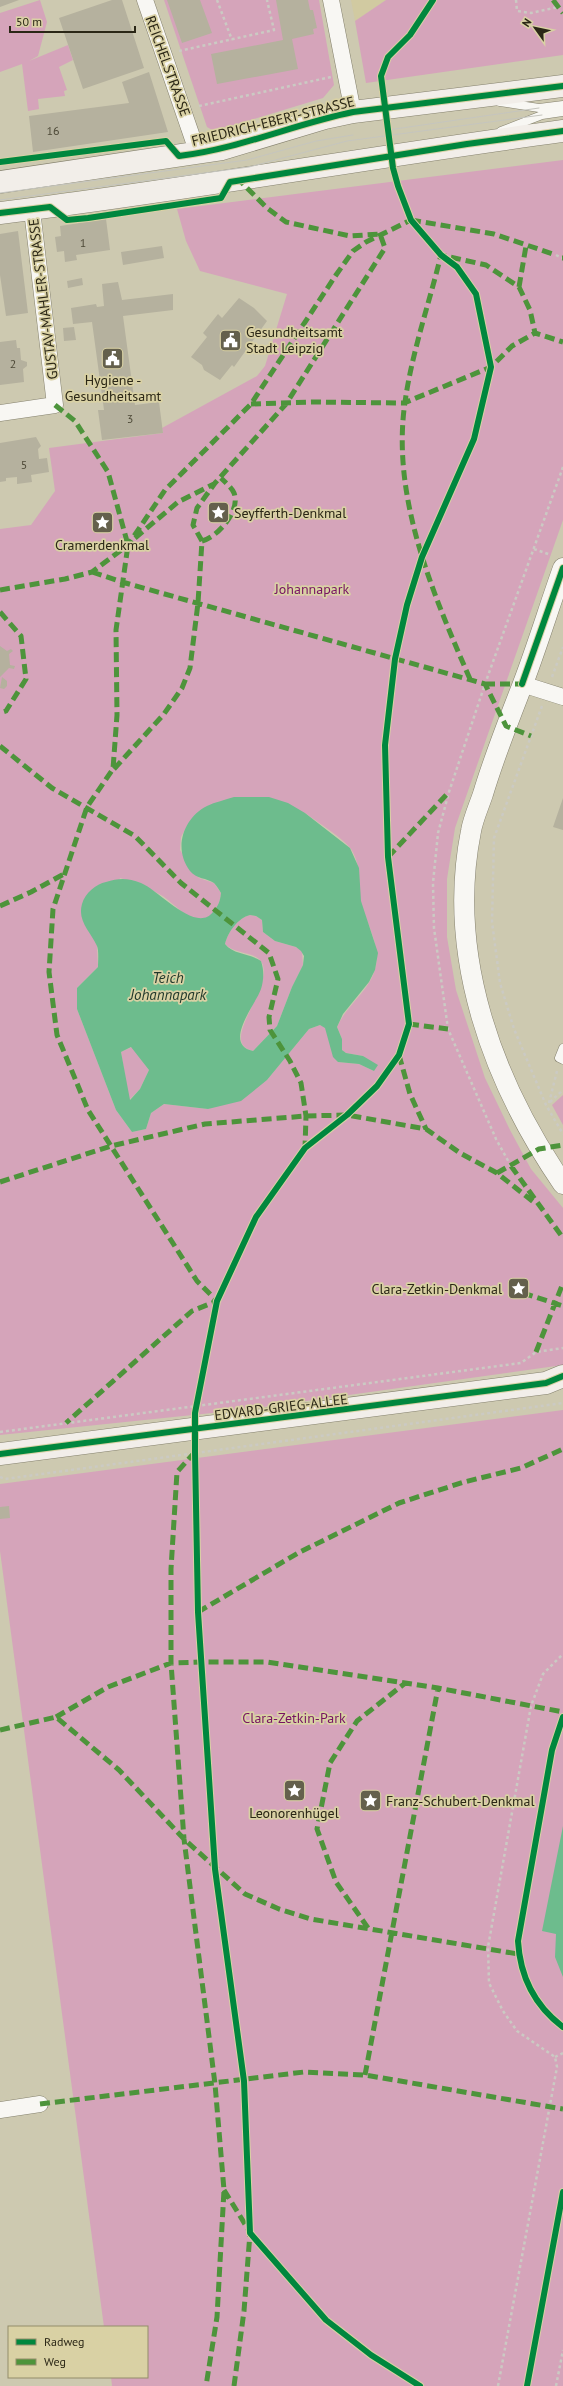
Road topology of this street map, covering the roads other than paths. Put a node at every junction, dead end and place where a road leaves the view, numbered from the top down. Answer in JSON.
{"nodes":[{"id":1,"x":145,"y":0,"type":"edge"},
{"id":2,"x":331,"y":0,"type":"edge"},
{"id":3,"x":563,"y":86,"type":"edge"},
{"id":4,"x":471,"y":98,"type":"junction"},
{"id":5,"x":563,"y":105,"type":"edge"},
{"id":6,"x":353,"y":112,"type":"junction"},
{"id":7,"x":563,"y":112,"type":"edge"},
{"id":8,"x":563,"y":131,"type":"edge"},
{"id":9,"x":467,"y":144,"type":"junction"},
{"id":10,"x":198,"y":154,"type":"junction"},
{"id":11,"x":0,"y":182,"type":"edge"},
{"id":12,"x":32,"y":210,"type":"junction"},
{"id":13,"x":0,"y":213,"type":"edge"},
{"id":14,"x":0,"y":413,"type":"edge"},
{"id":15,"x":559,"y":562,"type":"edge"},
{"id":16,"x":522,"y":684,"type":"junction"},
{"id":17,"x":563,"y":697,"type":"edge"},
{"id":18,"x":563,"y":1048,"type":"edge"},
{"id":19,"x":561,"y":1059,"type":"edge"},
{"id":20,"x":563,"y":1184,"type":"edge"},
{"id":21,"x":557,"y":1382,"type":"edge"},
{"id":22,"x":0,"y":1454,"type":"edge"},
{"id":23,"x":40,"y":2104,"type":"dead end"},
{"id":24,"x":0,"y":2110,"type":"edge"}],
"edges":[{"from":1,"to":10,"type":"street","name":"REICHELSTRASSE"},
{"from":2,"to":6,"type":"street"},
{"from":3,"to":4,"type":"main road","name":"FRIEDRICH-EBERT-STRASSE"},
{"from":4,"to":5,"type":"lane"},
{"from":4,"to":6,"type":"main road","name":"FRIEDRICH-EBERT-STRASSE"},
{"from":6,"to":10,"type":"main road","name":"FRIEDRICH-EBERT-STRASSE"},
{"from":7,"to":9,"type":"lane"},
{"from":8,"to":9,"type":"main road"},
{"from":9,"to":12,"type":"main road"},
{"from":10,"to":11,"type":"main road","name":"FRIEDRICH-EBERT-STRASSE"},
{"from":12,"to":13,"type":"main road"},
{"from":12,"to":14,"type":"street","name":"GUSTAV-MAHLER-STRASSE"},
{"from":15,"to":16,"type":"street"},
{"from":16,"to":17,"type":"street"},
{"from":16,"to":20,"type":"street"},
{"from":18,"to":19,"type":"lane"},
{"from":21,"to":22,"type":"main road","name":"EDVARD-GRIEG-ALLEE"},
{"from":23,"to":24,"type":"street"}]}
